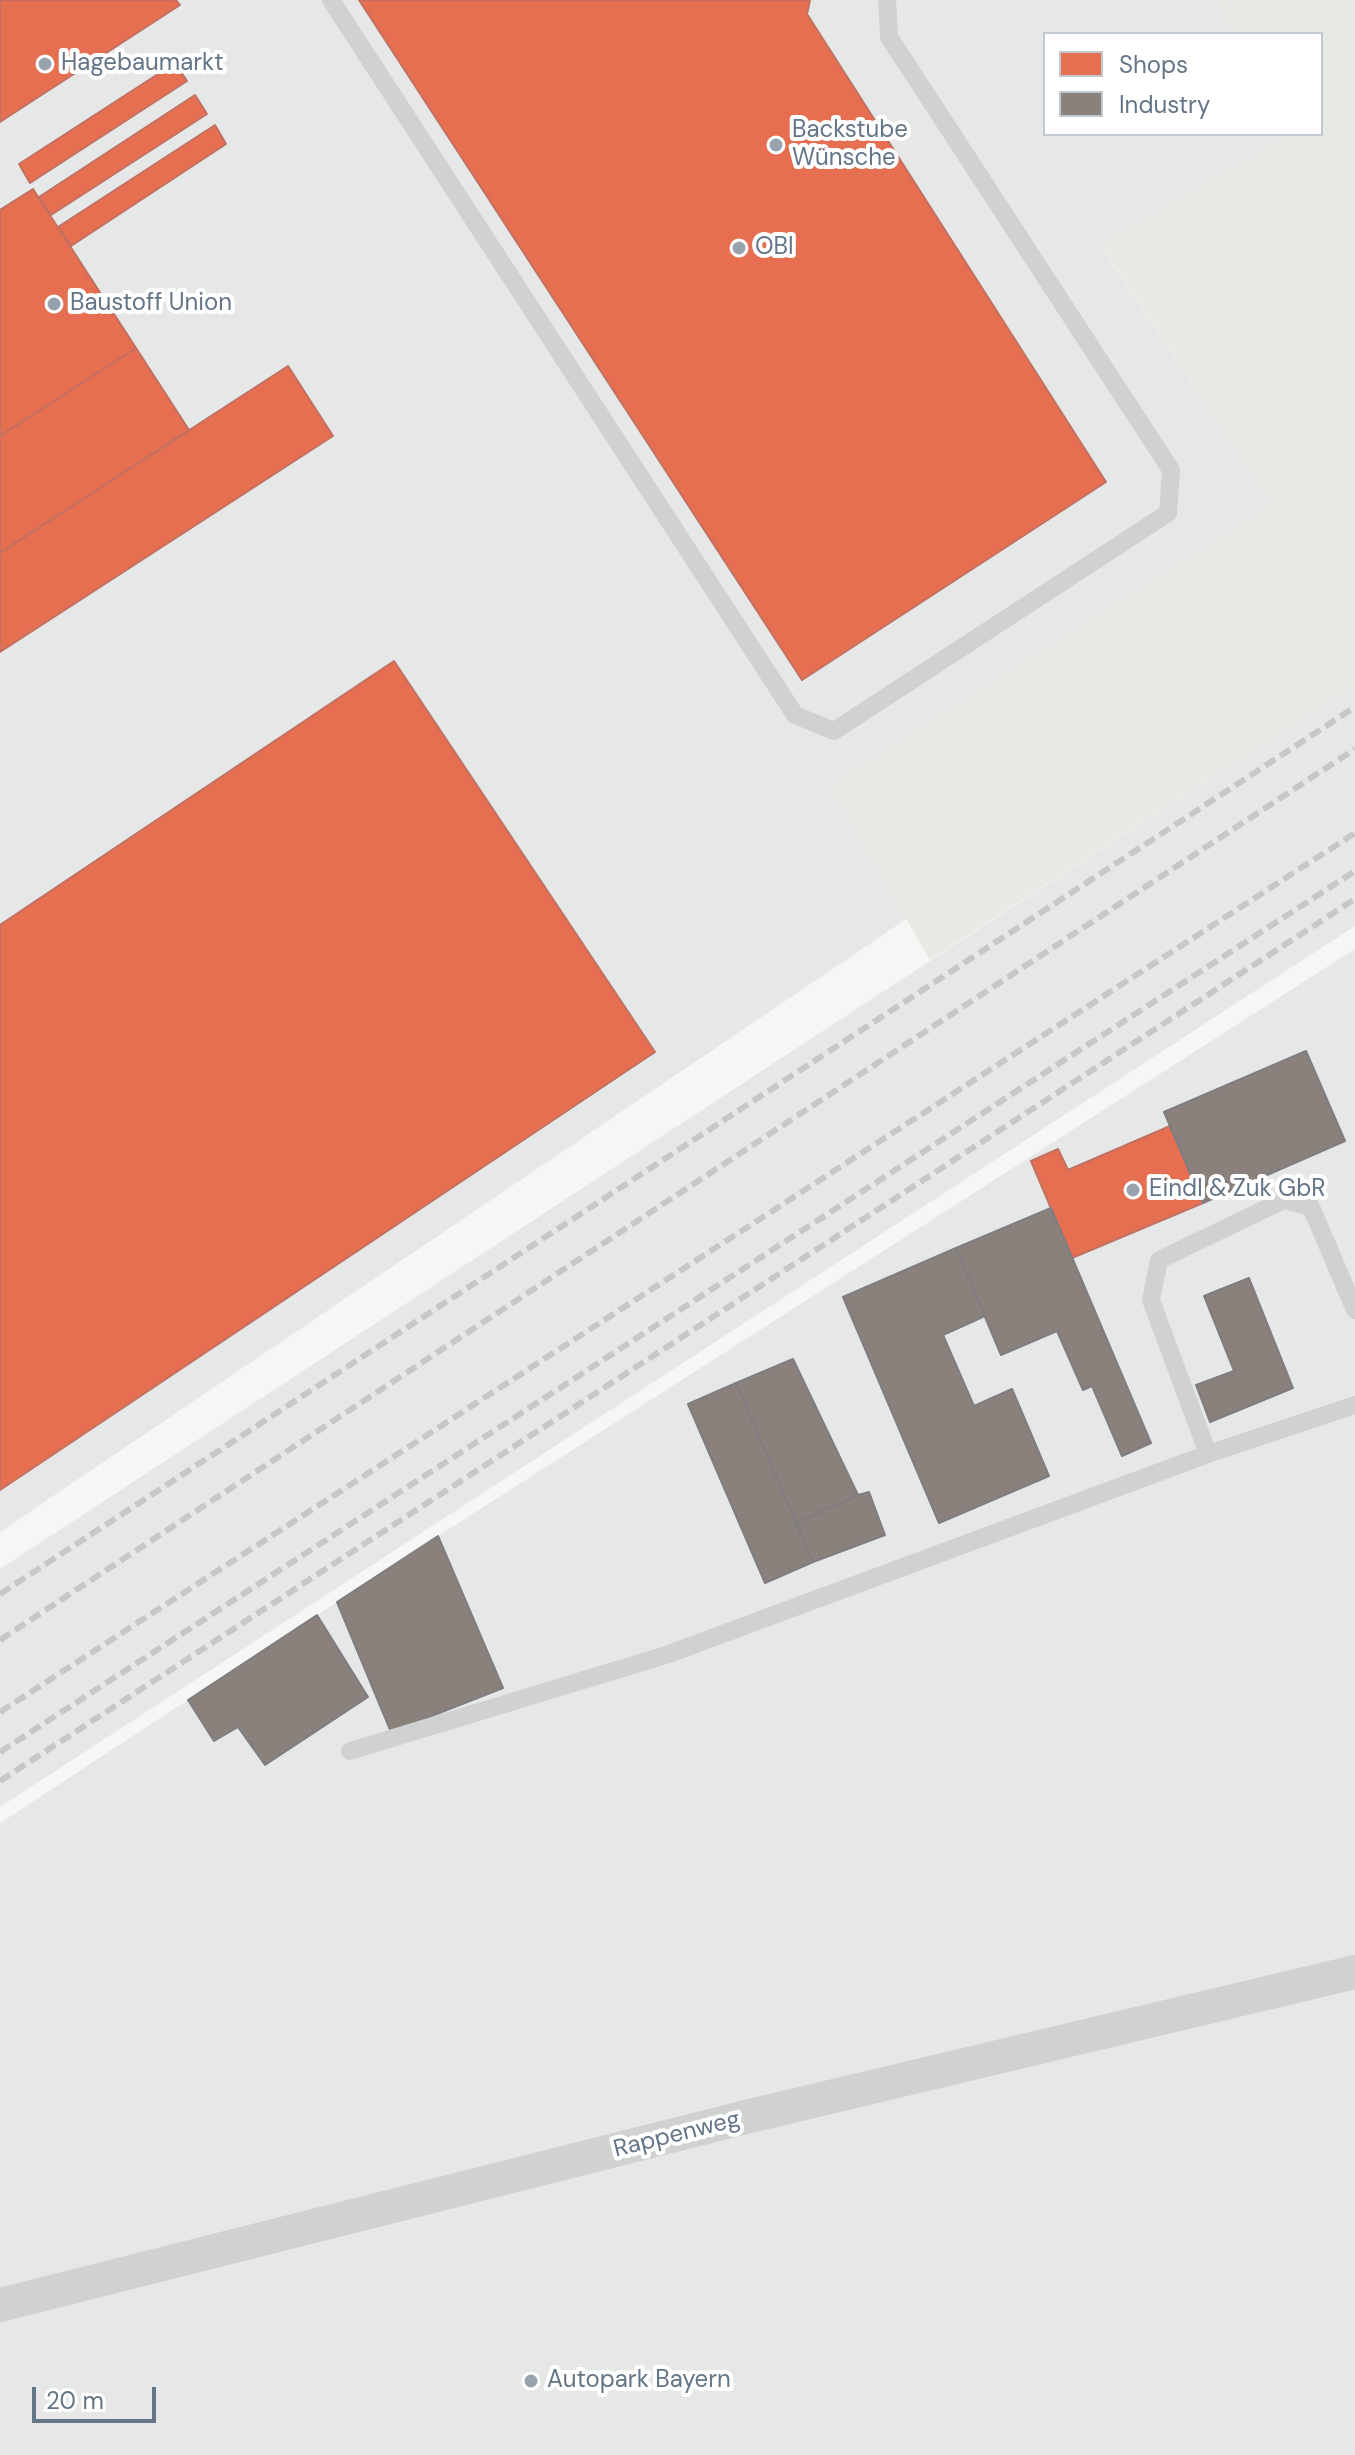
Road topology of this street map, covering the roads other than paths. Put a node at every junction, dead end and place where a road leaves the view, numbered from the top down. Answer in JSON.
{"nodes":[{"id":1,"x":331,"y":0,"type":"edge"},
{"id":2,"x":887,"y":0,"type":"edge"},
{"id":3,"x":1355,"y":1310,"type":"edge"},
{"id":4,"x":1355,"y":1405,"type":"edge"},
{"id":5,"x":1208,"y":1454,"type":"junction"},
{"id":6,"x":350,"y":1751,"type":"dead end"},
{"id":7,"x":1355,"y":1972,"type":"edge"},
{"id":8,"x":0,"y":2305,"type":"edge"}],
"edges":[{"from":1,"to":2,"type":"lane"},
{"from":3,"to":5,"type":"lane"},
{"from":4,"to":5,"type":"lane"},
{"from":5,"to":6,"type":"lane"},
{"from":7,"to":8,"type":"street","name":"Rappenweg"}]}
